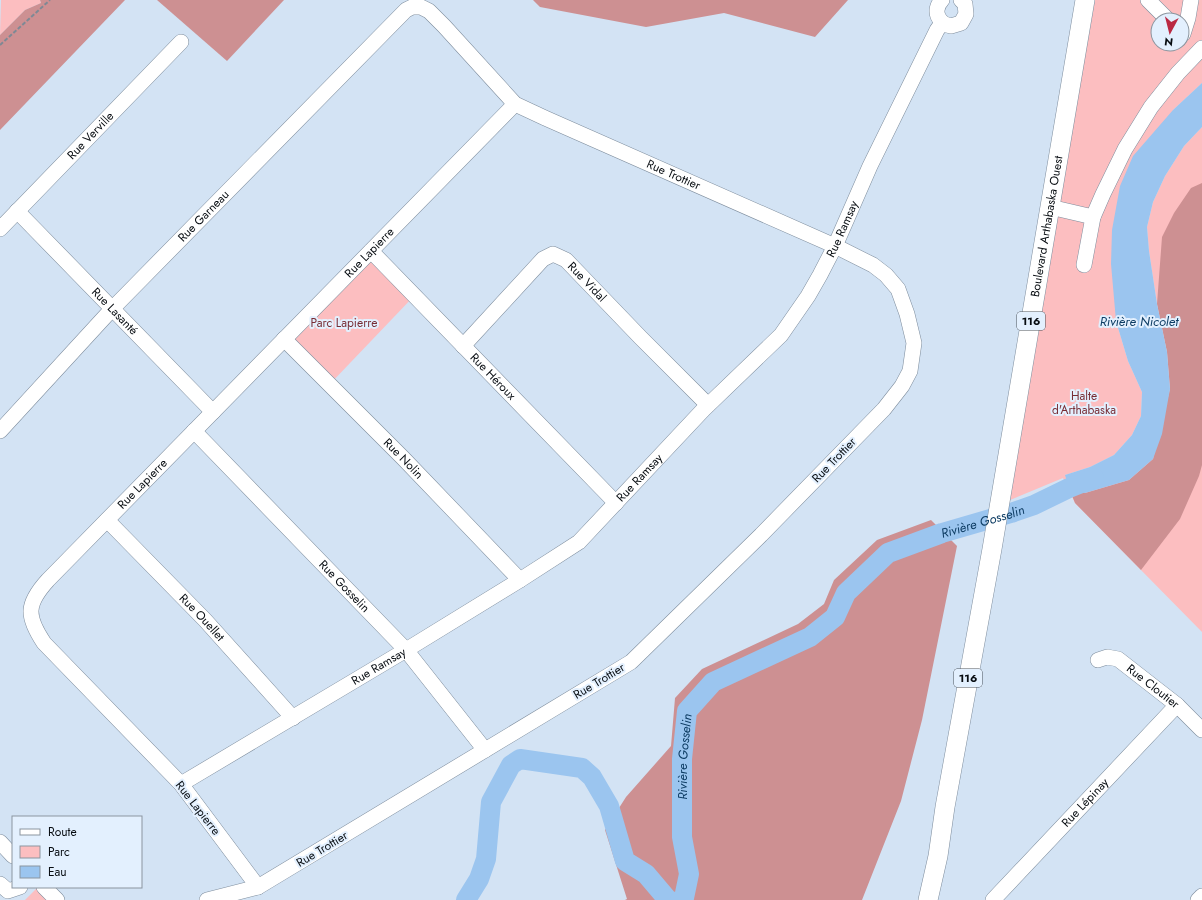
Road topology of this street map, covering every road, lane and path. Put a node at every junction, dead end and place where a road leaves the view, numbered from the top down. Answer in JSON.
{"nodes":[{"id":1,"x":50,"y":0,"type":"edge"},
{"id":2,"x":942,"y":0,"type":"edge"},
{"id":3,"x":961,"y":0,"type":"edge"},
{"id":4,"x":1085,"y":0,"type":"edge"},
{"id":5,"x":1148,"y":0,"type":"edge"},
{"id":6,"x":1191,"y":0,"type":"edge"},
{"id":7,"x":412,"y":7,"type":"joint"},
{"id":8,"x":1160,"y":12,"type":"edge"},
{"id":9,"x":1189,"y":12,"type":"edge"},
{"id":10,"x":942,"y":23,"type":"junction"},
{"id":11,"x":1190,"y":40,"type":"edge"},
{"id":12,"x":181,"y":42,"type":"dead end"},
{"id":13,"x":0,"y":44,"type":"edge"},
{"id":14,"x":1201,"y":49,"type":"edge"},
{"id":15,"x":515,"y":104,"type":"junction"},
{"id":16,"x":1050,"y":207,"type":"junction"},
{"id":17,"x":17,"y":211,"type":"junction"},
{"id":18,"x":1094,"y":217,"type":"junction"},
{"id":19,"x":0,"y":229,"type":"edge"},
{"id":20,"x":835,"y":246,"type":"junction"},
{"id":21,"x":371,"y":251,"type":"junction"},
{"id":22,"x":1084,"y":266,"type":"dead end"},
{"id":23,"x":112,"y":308,"type":"junction"},
{"id":24,"x":284,"y":339,"type":"junction"},
{"id":25,"x":463,"y":346,"type":"junction"},
{"id":26,"x":708,"y":405,"type":"junction"},
{"id":27,"x":213,"y":412,"type":"junction"},
{"id":28,"x":0,"y":431,"type":"edge"},
{"id":29,"x":194,"y":431,"type":"junction"},
{"id":30,"x":616,"y":503,"type":"junction"},
{"id":31,"x":107,"y":520,"type":"junction"},
{"id":32,"x":520,"y":580,"type":"junction"},
{"id":33,"x":406,"y":650,"type":"junction"},
{"id":34,"x":1098,"y":660,"type":"dead end"},
{"id":35,"x":1176,"y":705,"type":"junction"},
{"id":36,"x":293,"y":718,"type":"junction"},
{"id":37,"x":1202,"y":730,"type":"edge"},
{"id":38,"x":485,"y":750,"type":"junction"},
{"id":39,"x":181,"y":784,"type":"junction"},
{"id":40,"x":945,"y":807,"type":"junction"},
{"id":41,"x":0,"y":842,"type":"edge"},
{"id":42,"x":12,"y":855,"type":"edge"},
{"id":43,"x":0,"y":884,"type":"edge"},
{"id":44,"x":17,"y":888,"type":"edge"},
{"id":45,"x":45,"y":888,"type":"edge"},
{"id":46,"x":258,"y":888,"type":"junction"},
{"id":47,"x":1202,"y":896,"type":"edge"},
{"id":48,"x":57,"y":900,"type":"edge"},
{"id":49,"x":207,"y":900,"type":"edge"},
{"id":50,"x":917,"y":900,"type":"edge"},
{"id":51,"x":928,"y":900,"type":"edge"},
{"id":52,"x":993,"y":900,"type":"edge"},
{"id":53,"x":1198,"y":900,"type":"edge"}],
"edges":[{"from":1,"to":13,"type":"path"},
{"from":2,"to":10,"type":"street"},
{"from":3,"to":10,"type":"street"},
{"from":4,"to":16,"type":"main road","name":"Boulevard Arthabaska Ouest","number":"116"},
{"from":5,"to":8,"type":"street"},
{"from":6,"to":9,"type":"street"},
{"from":7,"to":15,"type":"street","name":"Rue Trottier"},
{"from":7,"to":23,"type":"street","name":"Rue Garneau"},
{"from":10,"to":20,"type":"street","name":"Rue Ramsay"},
{"from":11,"to":14,"type":"street"},
{"from":12,"to":17,"type":"street","name":"Rue Verville"},
{"from":14,"to":18,"type":"street"},
{"from":15,"to":20,"type":"street","name":"Rue Trottier"},
{"from":15,"to":21,"type":"street","name":"Rue Lapierre"},
{"from":16,"to":18,"type":"street"},
{"from":16,"to":40,"type":"main road","name":"Boulevard Arthabaska Ouest","number":"116"},
{"from":17,"to":19,"type":"street","name":"Rue Verville"},
{"from":17,"to":23,"type":"street","name":"Rue Lasanté"},
{"from":18,"to":22,"type":"street"},
{"from":20,"to":26,"type":"street","name":"Rue Ramsay"},
{"from":20,"to":38,"type":"street","name":"Rue Trottier"},
{"from":21,"to":24,"type":"street","name":"Rue Lapierre"},
{"from":21,"to":25,"type":"street","name":"Rue Héroux"},
{"from":23,"to":27,"type":"street","name":"Rue Lasanté"},
{"from":23,"to":28,"type":"street","name":"Rue Garneau"},
{"from":24,"to":27,"type":"street","name":"Rue Lapierre"},
{"from":24,"to":32,"type":"street","name":"Rue Nolin"},
{"from":25,"to":26,"type":"street","name":"Rue Vidal"},
{"from":25,"to":30,"type":"street","name":"Rue Héroux"},
{"from":26,"to":30,"type":"street","name":"Rue Ramsay"},
{"from":27,"to":29,"type":"street","name":"Rue Lapierre"},
{"from":29,"to":31,"type":"street","name":"Rue Lapierre"},
{"from":29,"to":33,"type":"street","name":"Rue Gosselin"},
{"from":30,"to":32,"type":"street","name":"Rue Ramsay"},
{"from":31,"to":36,"type":"street","name":"Rue Ouellet"},
{"from":31,"to":39,"type":"street","name":"Rue Lapierre"},
{"from":32,"to":33,"type":"street","name":"Rue Ramsay"},
{"from":33,"to":36,"type":"street","name":"Rue Ramsay"},
{"from":33,"to":38,"type":"street","name":"Rue Gosselin"},
{"from":34,"to":35,"type":"street","name":"Rue Cloutier"},
{"from":35,"to":37,"type":"street","name":"Rue Cloutier"},
{"from":35,"to":52,"type":"street","name":"Rue Lépinay"},
{"from":36,"to":39,"type":"street","name":"Rue Ramsay"},
{"from":38,"to":46,"type":"street","name":"Rue Trottier"},
{"from":39,"to":46,"type":"street","name":"Rue Lapierre"},
{"from":40,"to":50,"type":"main road","number":"116"},
{"from":40,"to":51,"type":"main road","number":"116"},
{"from":41,"to":42,"type":"street"},
{"from":43,"to":44,"type":"street"},
{"from":45,"to":48,"type":"street"},
{"from":46,"to":49,"type":"street","name":"Rue Trottier"},
{"from":47,"to":53,"type":"street"}]}
